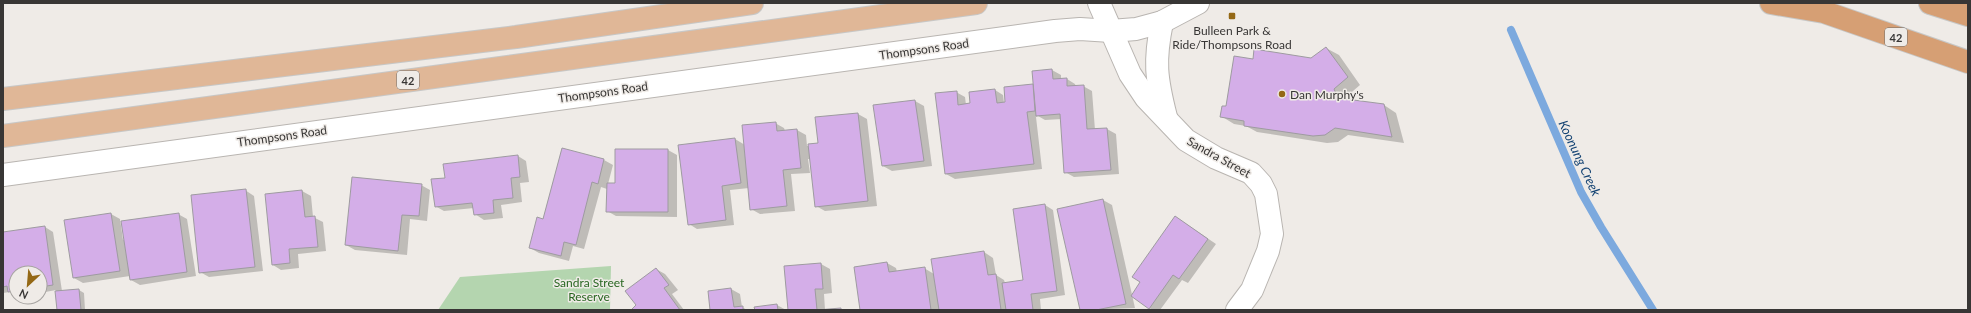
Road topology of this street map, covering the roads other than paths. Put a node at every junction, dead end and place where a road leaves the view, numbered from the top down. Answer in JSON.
{"nodes":[{"id":1,"x":752,"y":3,"type":"edge"},
{"id":2,"x":976,"y":3,"type":"edge"},
{"id":3,"x":1099,"y":3,"type":"edge"},
{"id":4,"x":1198,"y":3,"type":"edge"},
{"id":5,"x":1771,"y":3,"type":"edge"},
{"id":6,"x":1930,"y":3,"type":"edge"},
{"id":7,"x":1968,"y":15,"type":"edge"},
{"id":8,"x":1162,"y":22,"type":"junction"},
{"id":9,"x":1111,"y":31,"type":"junction"},
{"id":10,"x":1968,"y":62,"type":"edge"},
{"id":11,"x":3,"y":99,"type":"edge"},
{"id":12,"x":1166,"y":118,"type":"junction"},
{"id":13,"x":3,"y":136,"type":"edge"},
{"id":14,"x":3,"y":175,"type":"edge"},
{"id":15,"x":1237,"y":310,"type":"edge"}],
"edges":[{"from":1,"to":11,"type":"main road"},
{"from":2,"to":13,"type":"main road","number":"42"},
{"from":3,"to":9,"type":"street","name":"Sandra Street"},
{"from":4,"to":8,"type":"street","name":"Thompsons Road"},
{"from":5,"to":10,"type":"highway","number":"42"},
{"from":6,"to":7,"type":"highway"},
{"from":8,"to":9,"type":"street","name":"Thompsons Road"},
{"from":8,"to":12,"type":"street","name":"Sandra Street"},
{"from":9,"to":12,"type":"street","name":"Sandra Street"},
{"from":9,"to":14,"type":"street","name":"Thompsons Road"},
{"from":12,"to":15,"type":"street","name":"Sandra Street"}]}
